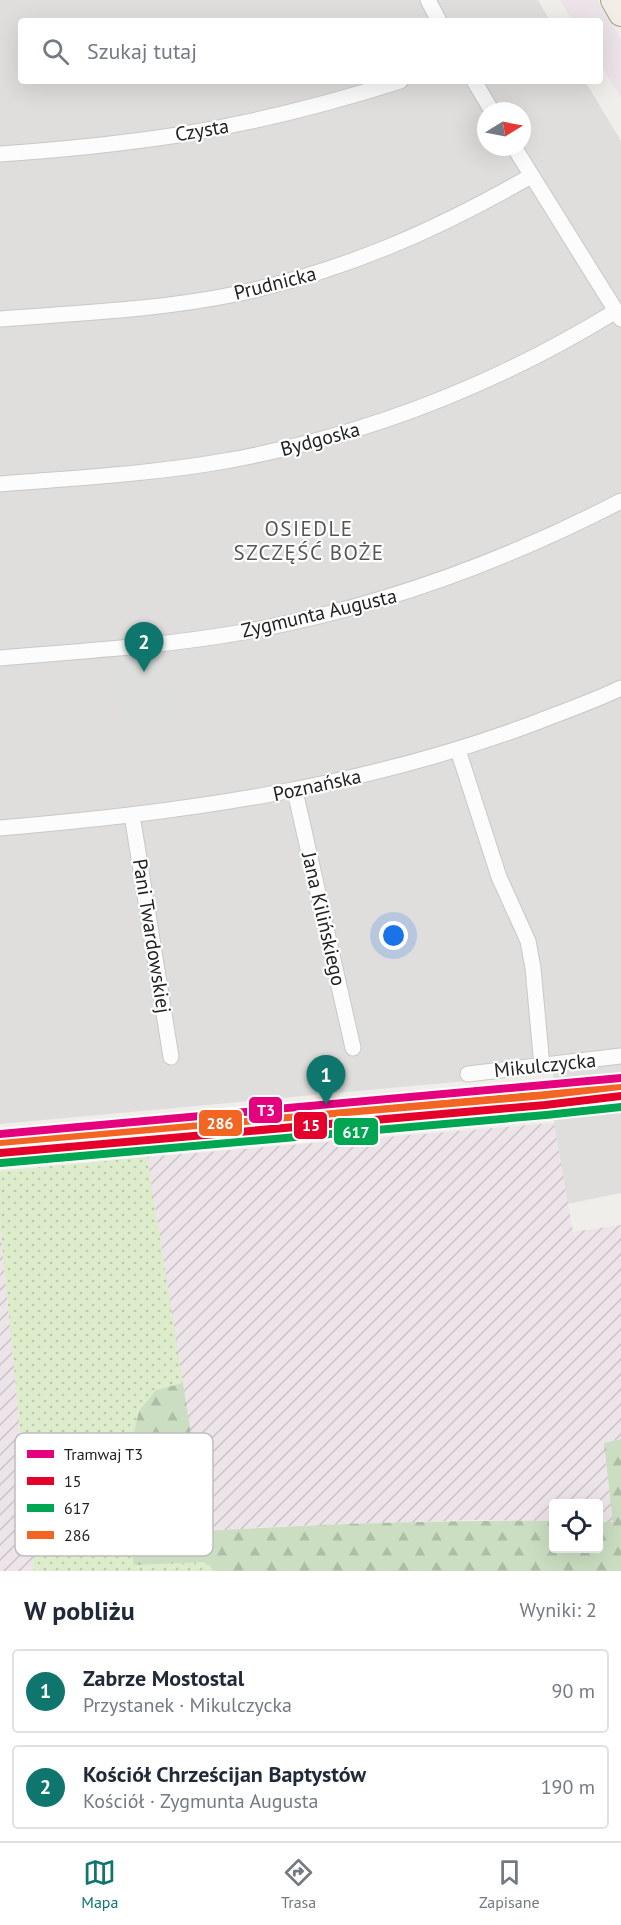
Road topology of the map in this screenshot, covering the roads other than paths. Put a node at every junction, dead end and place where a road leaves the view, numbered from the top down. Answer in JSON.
{"nodes":[{"id":1,"x":428,"y":0,"type":"edge"},
{"id":2,"x":613,"y":0,"type":"edge"},
{"id":3,"x":621,"y":14,"type":"edge"},
{"id":4,"x":437,"y":18,"type":"edge"},
{"id":5,"x":390,"y":84,"type":"edge"},
{"id":6,"x":476,"y":84,"type":"edge"},
{"id":7,"x":487,"y":102,"type":"edge"},
{"id":8,"x":0,"y":154,"type":"edge"},
{"id":9,"x":519,"y":156,"type":"edge"},
{"id":10,"x":531,"y":176,"type":"junction"},
{"id":11,"x":619,"y":315,"type":"edge"},
{"id":12,"x":0,"y":319,"type":"edge"},
{"id":13,"x":0,"y":484,"type":"edge"},
{"id":14,"x":621,"y":501,"type":"edge"},
{"id":15,"x":0,"y":658,"type":"edge"},
{"id":16,"x":619,"y":693,"type":"edge"},
{"id":17,"x":458,"y":750,"type":"junction"},
{"id":18,"x":295,"y":791,"type":"junction"},
{"id":19,"x":132,"y":815,"type":"junction"},
{"id":20,"x":0,"y":828,"type":"edge"},
{"id":21,"x":353,"y":1048,"type":"dead end"},
{"id":22,"x":621,"y":1056,"type":"edge"},
{"id":23,"x":171,"y":1057,"type":"dead end"},
{"id":24,"x":542,"y":1066,"type":"junction"},
{"id":25,"x":468,"y":1074,"type":"dead end"},
{"id":26,"x":621,"y":1096,"type":"edge"},
{"id":27,"x":0,"y":1153,"type":"edge"}],
"edges":[{"from":1,"to":4,"type":"street"},
{"from":2,"to":3,"type":"main road"},
{"from":5,"to":8,"type":"street","name":"Czysta"},
{"from":6,"to":7,"type":"street"},
{"from":9,"to":10,"type":"street"},
{"from":10,"to":11,"type":"street"},
{"from":10,"to":12,"type":"street","name":"Prudnicka"},
{"from":11,"to":13,"type":"street","name":"Bydgoska"},
{"from":14,"to":15,"type":"street","name":"Zygmunta Augusta"},
{"from":16,"to":17,"type":"street","name":"Poznańska"},
{"from":17,"to":18,"type":"street","name":"Poznańska"},
{"from":17,"to":24,"type":"street"},
{"from":18,"to":19,"type":"street","name":"Poznańska"},
{"from":18,"to":21,"type":"street","name":"Jana Kilińskiego"},
{"from":19,"to":20,"type":"street","name":"Poznańska"},
{"from":19,"to":23,"type":"street","name":"Pani Twardowskiej"},
{"from":22,"to":24,"type":"street","name":"Mikulczycka"},
{"from":24,"to":25,"type":"street","name":"Mikulczycka"},
{"from":26,"to":27,"type":"main road","name":"Mikulczycka"}]}
